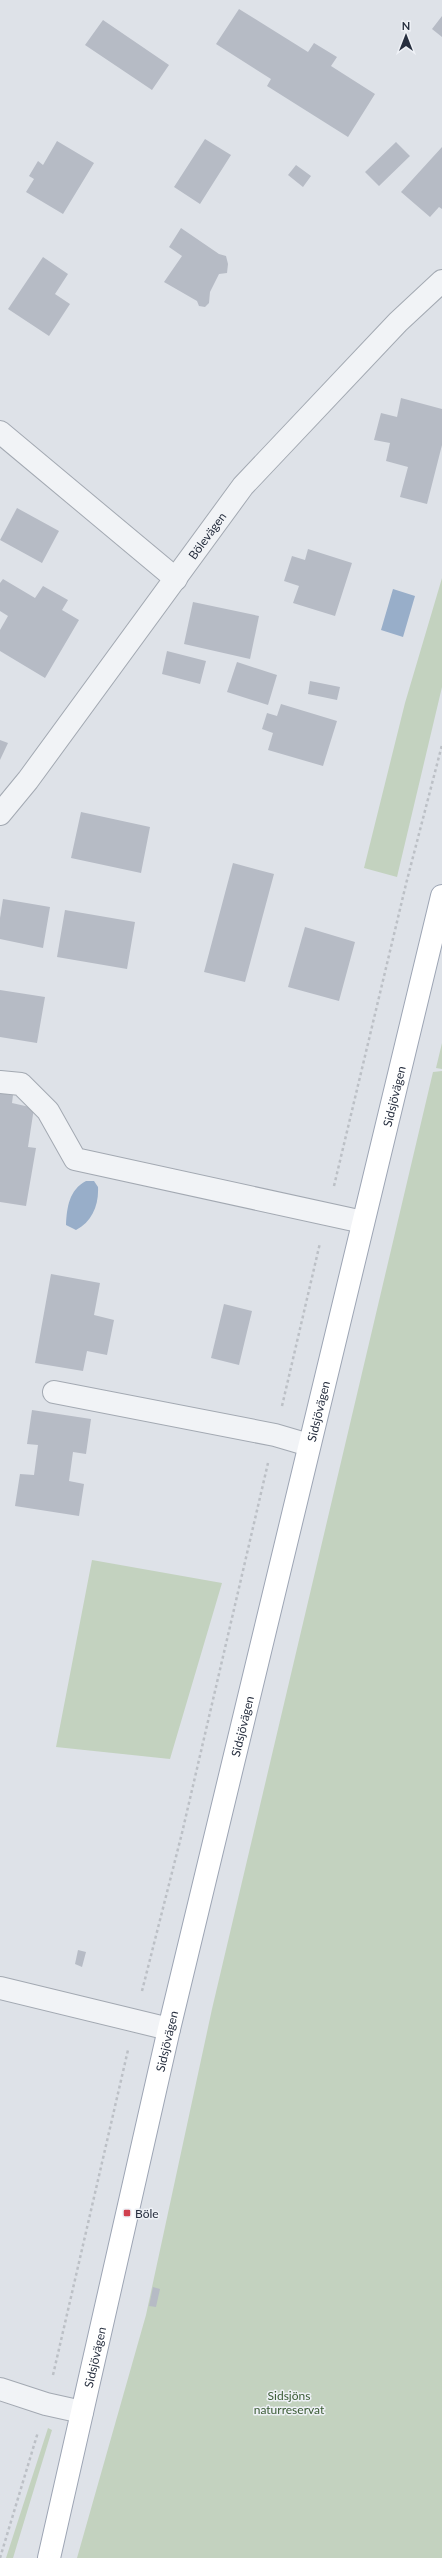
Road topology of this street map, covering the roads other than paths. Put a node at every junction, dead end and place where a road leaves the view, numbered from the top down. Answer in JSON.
{"nodes":[{"id":1,"x":442,"y":281,"type":"edge"},
{"id":2,"x":0,"y":432,"type":"edge"},
{"id":3,"x":176,"y":579,"type":"junction"},
{"id":4,"x":0,"y":814,"type":"edge"},
{"id":5,"x":442,"y":896,"type":"edge"},
{"id":6,"x":0,"y":1082,"type":"edge"},
{"id":7,"x":363,"y":1222,"type":"junction"},
{"id":8,"x":54,"y":1392,"type":"dead end"},
{"id":9,"x":309,"y":1445,"type":"junction"},
{"id":10,"x":0,"y":1988,"type":"edge"},
{"id":11,"x":169,"y":2029,"type":"junction"},
{"id":12,"x":0,"y":2389,"type":"edge"},
{"id":13,"x":82,"y":2412,"type":"junction"},
{"id":14,"x":49,"y":2558,"type":"edge"}],
"edges":[{"from":1,"to":3,"type":"street","name":"Bölevägen"},
{"from":2,"to":3,"type":"street"},
{"from":3,"to":4,"type":"street","name":"Bölevägen"},
{"from":5,"to":7,"type":"main road","name":"Sidsjövägen"},
{"from":6,"to":7,"type":"street"},
{"from":7,"to":9,"type":"main road","name":"Sidsjövägen"},
{"from":8,"to":9,"type":"street"},
{"from":9,"to":11,"type":"main road","name":"Sidsjövägen"},
{"from":10,"to":11,"type":"street"},
{"from":11,"to":13,"type":"main road","name":"Sidsjövägen"},
{"from":12,"to":13,"type":"street"},
{"from":13,"to":14,"type":"main road","name":"Sidsjövägen"}]}
